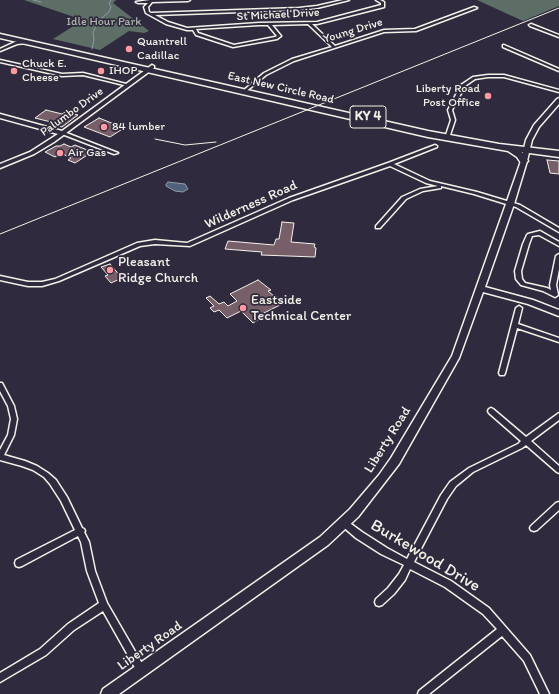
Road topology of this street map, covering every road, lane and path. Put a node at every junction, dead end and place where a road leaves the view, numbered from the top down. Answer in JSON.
{"nodes":[{"id":1,"x":188,"y":0,"type":"edge"},
{"id":2,"x":347,"y":0,"type":"edge"},
{"id":3,"x":378,"y":0,"type":"edge"},
{"id":4,"x":151,"y":1,"type":"edge"},
{"id":5,"x":138,"y":2,"type":"dead end"},
{"id":6,"x":475,"y":8,"type":"dead end"},
{"id":7,"x":151,"y":14,"type":"junction"},
{"id":8,"x":269,"y":24,"type":"junction"},
{"id":9,"x":310,"y":24,"type":"junction"},
{"id":10,"x":531,"y":25,"type":"dead end"},
{"id":11,"x":194,"y":28,"type":"junction"},
{"id":12,"x":0,"y":32,"type":"edge"},
{"id":13,"x":0,"y":36,"type":"edge"},
{"id":14,"x":559,"y":36,"type":"edge"},
{"id":15,"x":10,"y":41,"type":"junction"},
{"id":16,"x":504,"y":46,"type":"dead end"},
{"id":17,"x":334,"y":47,"type":"junction"},
{"id":18,"x":0,"y":50,"type":"edge"},
{"id":19,"x":0,"y":61,"type":"edge"},
{"id":20,"x":150,"y":68,"type":"junction"},
{"id":21,"x":559,"y":70,"type":"edge"},
{"id":22,"x":128,"y":85,"type":"junction"},
{"id":23,"x":246,"y":91,"type":"junction"},
{"id":24,"x":559,"y":91,"type":"edge"},
{"id":25,"x":559,"y":100,"type":"edge"},
{"id":26,"x":0,"y":116,"type":"edge"},
{"id":27,"x":63,"y":134,"type":"junction"},
{"id":28,"x":448,"y":136,"type":"junction"},
{"id":29,"x":435,"y":146,"type":"dead end"},
{"id":30,"x":527,"y":148,"type":"junction"},
{"id":31,"x":511,"y":149,"type":"junction"},
{"id":32,"x":559,"y":150,"type":"edge"},
{"id":33,"x":116,"y":153,"type":"dead end"},
{"id":34,"x":559,"y":154,"type":"edge"},
{"id":35,"x":524,"y":161,"type":"junction"},
{"id":36,"x":390,"y":164,"type":"junction"},
{"id":37,"x":0,"y":166,"type":"edge"},
{"id":38,"x":444,"y":187,"type":"junction"},
{"id":39,"x":510,"y":204,"type":"junction"},
{"id":40,"x":378,"y":227,"type":"dead end"},
{"id":41,"x":559,"y":230,"type":"edge"},
{"id":42,"x":559,"y":244,"type":"edge"},
{"id":43,"x":559,"y":256,"type":"edge"},
{"id":44,"x":0,"y":278,"type":"edge"},
{"id":45,"x":481,"y":288,"type":"junction"},
{"id":46,"x":557,"y":297,"type":"edge"},
{"id":47,"x":519,"y":308,"type":"dead end"},
{"id":48,"x":559,"y":313,"type":"edge"},
{"id":49,"x":514,"y":325,"type":"junction"},
{"id":50,"x":559,"y":340,"type":"edge"},
{"id":51,"x":502,"y":372,"type":"dead end"},
{"id":52,"x":0,"y":385,"type":"edge"},
{"id":53,"x":491,"y":411,"type":"dead end"},
{"id":54,"x":559,"y":416,"type":"edge"},
{"id":55,"x":526,"y":441,"type":"junction"},
{"id":56,"x":0,"y":457,"type":"edge"},
{"id":57,"x":559,"y":470,"type":"edge"},
{"id":58,"x":559,"y":505,"type":"edge"},
{"id":59,"x":344,"y":523,"type":"junction"},
{"id":60,"x":534,"y":528,"type":"dead end"},
{"id":61,"x":81,"y":531,"type":"junction"},
{"id":62,"x":19,"y":563,"type":"dead end"},
{"id":63,"x":409,"y":565,"type":"junction"},
{"id":64,"x":379,"y":602,"type":"dead end"},
{"id":65,"x":104,"y":605,"type":"junction"},
{"id":66,"x":503,"y":630,"type":"junction"},
{"id":67,"x":141,"y":670,"type":"junction"},
{"id":68,"x":0,"y":678,"type":"edge"},
{"id":69,"x":108,"y":694,"type":"edge"},
{"id":70,"x":422,"y":694,"type":"edge"},
{"id":71,"x":545,"y":694,"type":"edge"}],
"edges":[{"from":1,"to":4,"type":"street"},
{"from":2,"to":7,"type":"street"},
{"from":3,"to":9,"type":"street","name":"St Michael Drive"},
{"from":4,"to":5,"type":"street"},
{"from":4,"to":7,"type":"street"},
{"from":6,"to":17,"type":"street","name":"Young Drive"},
{"from":7,"to":11,"type":"street","name":"St Michael Drive"},
{"from":8,"to":9,"type":"street","name":"St Michael Drive"},
{"from":8,"to":11,"type":"street","name":"St Michael Drive"},
{"from":8,"to":11,"type":"street"},
{"from":9,"to":17,"type":"street"},
{"from":10,"to":14,"type":"street"},
{"from":12,"to":20,"type":"highway","name":"East New Circle Road","number":"KY 4"},
{"from":13,"to":15,"type":"highway","name":"East New Circle Road","number":"KY 4"},
{"from":15,"to":18,"type":"street"},
{"from":15,"to":20,"type":"highway","name":"East New Circle Road","number":"KY 4"},
{"from":16,"to":21,"type":"street"},
{"from":17,"to":23,"type":"street","name":"Young Drive"},
{"from":19,"to":22,"type":"street"},
{"from":20,"to":22,"type":"main road","name":"Palumbo Drive"},
{"from":20,"to":23,"type":"highway","name":"East New Circle Road","number":"KY 4"},
{"from":22,"to":27,"type":"main road","name":"Palumbo Drive"},
{"from":23,"to":28,"type":"highway","name":"East New Circle Road","number":"KY 4"},
{"from":24,"to":28,"type":"street"},
{"from":25,"to":30,"type":"main road","name":"Liberty Road"},
{"from":26,"to":27,"type":"main road"},
{"from":27,"to":33,"type":"street"},
{"from":27,"to":37,"type":"main road","name":"Palumbo Drive"},
{"from":28,"to":30,"type":"highway","name":"East New Circle Road","number":"KY 4"},
{"from":28,"to":31,"type":"highway","name":"East New Circle Road","number":"KY 4"},
{"from":29,"to":36,"type":"street","name":"Wilderness Road"},
{"from":30,"to":31,"type":"highway","name":"East New Circle Road","number":"KY 4"},
{"from":30,"to":32,"type":"highway","name":"East New Circle Road","number":"KY 4"},
{"from":30,"to":34,"type":"highway","name":"East New Circle Road","number":"KY 4"},
{"from":30,"to":35,"type":"main road","name":"Liberty Road"},
{"from":31,"to":35,"type":"highway"},
{"from":35,"to":39,"type":"main road","name":"Liberty Road"},
{"from":36,"to":38,"type":"street"},
{"from":36,"to":44,"type":"street","name":"Wilderness Road"},
{"from":38,"to":39,"type":"street"},
{"from":38,"to":40,"type":"street"},
{"from":39,"to":41,"type":"street"},
{"from":39,"to":45,"type":"main road","name":"Liberty Road"},
{"from":42,"to":46,"type":"street"},
{"from":43,"to":46,"type":"street"},
{"from":45,"to":48,"type":"main road"},
{"from":45,"to":59,"type":"main road","name":"Liberty Road"},
{"from":47,"to":49,"type":"street"},
{"from":49,"to":50,"type":"street"},
{"from":49,"to":51,"type":"street"},
{"from":52,"to":56,"type":"street"},
{"from":53,"to":55,"type":"street"},
{"from":54,"to":55,"type":"street"},
{"from":55,"to":57,"type":"street"},
{"from":55,"to":63,"type":"street"},
{"from":56,"to":61,"type":"street"},
{"from":58,"to":60,"type":"street"},
{"from":59,"to":63,"type":"street","name":"Burkewood Drive"},
{"from":59,"to":67,"type":"main road","name":"Liberty Road"},
{"from":61,"to":62,"type":"street"},
{"from":61,"to":65,"type":"street"},
{"from":63,"to":64,"type":"street"},
{"from":63,"to":66,"type":"street","name":"Burkewood Drive"},
{"from":65,"to":67,"type":"street"},
{"from":65,"to":68,"type":"street"},
{"from":66,"to":70,"type":"street"},
{"from":66,"to":71,"type":"street","name":"Burkewood Drive"},
{"from":67,"to":69,"type":"main road","name":"Liberty Road"}]}
